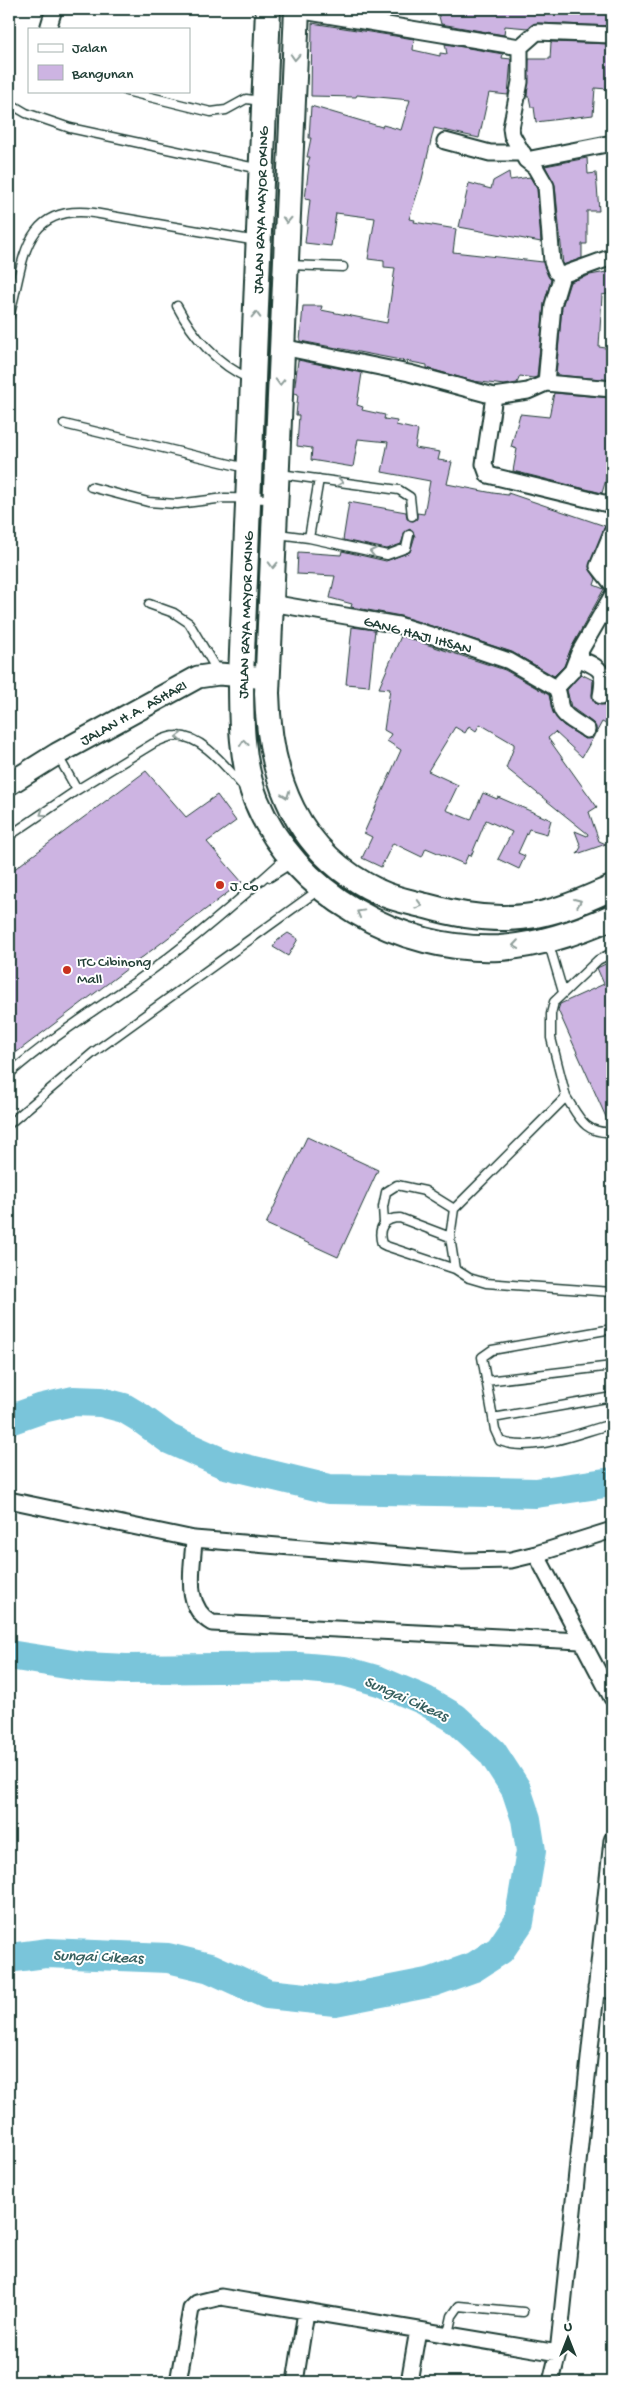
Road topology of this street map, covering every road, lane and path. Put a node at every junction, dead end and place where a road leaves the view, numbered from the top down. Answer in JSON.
{"nodes":[{"id":1,"x":54,"y":9,"type":"edge"},
{"id":2,"x":268,"y":9,"type":"edge"},
{"id":3,"x":297,"y":9,"type":"edge"},
{"id":4,"x":48,"y":28,"type":"edge"},
{"id":5,"x":612,"y":35,"type":"edge"},
{"id":6,"x":520,"y":47,"type":"junction"},
{"id":7,"x":130,"y":92,"type":"edge"},
{"id":8,"x":264,"y":102,"type":"junction"},
{"id":9,"x":9,"y":103,"type":"edge"},
{"id":10,"x":445,"y":141,"type":"dead end"},
{"id":11,"x":612,"y":143,"type":"edge"},
{"id":12,"x":525,"y":156,"type":"junction"},
{"id":13,"x":261,"y":170,"type":"junction"},
{"id":14,"x":258,"y":242,"type":"junction"},
{"id":15,"x":612,"y":257,"type":"edge"},
{"id":16,"x":285,"y":265,"type":"junction"},
{"id":17,"x":343,"y":268,"type":"dead end"},
{"id":18,"x":562,"y":275,"type":"junction"},
{"id":19,"x":257,"y":291,"type":"junction"},
{"id":20,"x":284,"y":292,"type":"junction"},
{"id":21,"x":177,"y":306,"type":"dead end"},
{"id":22,"x":9,"y":317,"type":"edge"},
{"id":23,"x":282,"y":348,"type":"junction"},
{"id":24,"x":254,"y":381,"type":"junction"},
{"id":25,"x":546,"y":383,"type":"junction"},
{"id":26,"x":612,"y":389,"type":"edge"},
{"id":27,"x":494,"y":396,"type":"junction"},
{"id":28,"x":64,"y":424,"type":"dead end"},
{"id":29,"x":251,"y":469,"type":"junction"},
{"id":30,"x":276,"y":474,"type":"junction"},
{"id":31,"x":320,"y":479,"type":"junction"},
{"id":32,"x":91,"y":487,"type":"dead end"},
{"id":33,"x":249,"y":498,"type":"junction"},
{"id":34,"x":275,"y":499,"type":"junction"},
{"id":35,"x":612,"y":505,"type":"edge"},
{"id":36,"x":412,"y":516,"type":"dead end"},
{"id":37,"x":612,"y":532,"type":"edge"},
{"id":38,"x":274,"y":534,"type":"junction"},
{"id":39,"x":409,"y":535,"type":"dead end"},
{"id":40,"x":309,"y":538,"type":"junction"},
{"id":41,"x":612,"y":584,"type":"edge"},
{"id":42,"x":612,"y":596,"type":"edge"},
{"id":43,"x":271,"y":603,"type":"junction"},
{"id":44,"x":148,"y":604,"type":"dead end"},
{"id":45,"x":577,"y":658,"type":"junction"},
{"id":46,"x":230,"y":676,"type":"junction"},
{"id":47,"x":268,"y":678,"type":"junction"},
{"id":48,"x":556,"y":688,"type":"junction"},
{"id":49,"x":601,"y":696,"type":"dead end"},
{"id":50,"x":587,"y":730,"type":"dead end"},
{"id":51,"x":57,"y":754,"type":"junction"},
{"id":52,"x":9,"y":784,"type":"edge"},
{"id":53,"x":77,"y":790,"type":"junction"},
{"id":54,"x":256,"y":798,"type":"junction"},
{"id":55,"x":9,"y":836,"type":"edge"},
{"id":56,"x":291,"y":859,"type":"junction"},
{"id":57,"x":321,"y":888,"type":"junction"},
{"id":58,"x":612,"y":888,"type":"edge"},
{"id":59,"x":612,"y":917,"type":"edge"},
{"id":60,"x":548,"y":941,"type":"junction"},
{"id":61,"x":612,"y":953,"type":"edge"},
{"id":62,"x":563,"y":992,"type":"junction"},
{"id":63,"x":9,"y":1074,"type":"edge"},
{"id":64,"x":566,"y":1096,"type":"junction"},
{"id":65,"x":9,"y":1124,"type":"edge"},
{"id":66,"x":612,"y":1132,"type":"edge"},
{"id":67,"x":454,"y":1209,"type":"junction"},
{"id":68,"x":384,"y":1222,"type":"junction"},
{"id":69,"x":450,"y":1237,"type":"junction"},
{"id":70,"x":455,"y":1269,"type":"junction"},
{"id":71,"x":612,"y":1292,"type":"edge"},
{"id":72,"x":612,"y":1328,"type":"edge"},
{"id":73,"x":612,"y":1366,"type":"edge"},
{"id":74,"x":486,"y":1381,"type":"junction"},
{"id":75,"x":612,"y":1398,"type":"edge"},
{"id":76,"x":493,"y":1418,"type":"junction"},
{"id":77,"x":612,"y":1424,"type":"edge"},
{"id":78,"x":9,"y":1500,"type":"edge"},
{"id":79,"x":612,"y":1530,"type":"edge"},
{"id":80,"x":194,"y":1540,"type":"junction"},
{"id":81,"x":536,"y":1554,"type":"junction"},
{"id":82,"x":581,"y":1641,"type":"junction"},
{"id":83,"x":612,"y":1698,"type":"edge"},
{"id":84,"x":612,"y":1840,"type":"edge"},
{"id":85,"x":611,"y":1861,"type":"edge"},
{"id":86,"x":596,"y":1988,"type":"junction"},
{"id":87,"x":612,"y":1991,"type":"edge"},
{"id":88,"x":306,"y":2312,"type":"junction"},
{"id":89,"x":523,"y":2312,"type":"dead end"},
{"id":90,"x":418,"y":2330,"type":"junction"},
{"id":91,"x":448,"y":2334,"type":"junction"},
{"id":92,"x":558,"y":2353,"type":"junction"},
{"id":93,"x":178,"y":2382,"type":"edge"},
{"id":94,"x":295,"y":2382,"type":"edge"},
{"id":95,"x":409,"y":2382,"type":"edge"},
{"id":96,"x":551,"y":2382,"type":"edge"}],
"edges":[{"from":1,"to":4,"type":"street"},
{"from":2,"to":8,"type":"main road","name":"JALAN RAYA MAYOR OKING"},
{"from":3,"to":6,"type":"street"},
{"from":3,"to":16,"type":"main road","name":"JALAN RAYA MAYOR OKING","one_way":true},
{"from":5,"to":6,"type":"street"},
{"from":6,"to":12,"type":"street"},
{"from":7,"to":8,"type":"lane"},
{"from":8,"to":13,"type":"main road","name":"JALAN RAYA MAYOR OKING"},
{"from":9,"to":13,"type":"lane"},
{"from":10,"to":12,"type":"street"},
{"from":11,"to":12,"type":"street"},
{"from":12,"to":18,"type":"street"},
{"from":13,"to":14,"type":"main road","name":"JALAN RAYA MAYOR OKING"},
{"from":14,"to":19,"type":"main road","name":"JALAN RAYA MAYOR OKING"},
{"from":14,"to":22,"type":"lane"},
{"from":15,"to":18,"type":"street"},
{"from":16,"to":17,"type":"lane"},
{"from":16,"to":20,"type":"main road","name":"JALAN RAYA MAYOR OKING"},
{"from":18,"to":25,"type":"street"},
{"from":19,"to":20,"type":"main road"},
{"from":24,"to":19,"type":"main road","name":"JALAN RAYA MAYOR OKING","one_way":true},
{"from":20,"to":23,"type":"main road","name":"JALAN RAYA MAYOR OKING"},
{"from":21,"to":24,"type":"lane"},
{"from":23,"to":27,"type":"street"},
{"from":23,"to":30,"type":"main road","name":"JALAN RAYA MAYOR OKING","one_way":true},
{"from":24,"to":29,"type":"main road","name":"JALAN RAYA MAYOR OKING"},
{"from":25,"to":26,"type":"street"},
{"from":25,"to":27,"type":"street"},
{"from":27,"to":35,"type":"street"},
{"from":28,"to":29,"type":"lane"},
{"from":29,"to":33,"type":"main road","name":"JALAN RAYA MAYOR OKING"},
{"from":30,"to":31,"type":"lane"},
{"from":30,"to":34,"type":"main road","name":"JALAN RAYA MAYOR OKING"},
{"from":31,"to":36,"type":"lane","one_way":true},
{"from":31,"to":40,"type":"lane"},
{"from":32,"to":33,"type":"lane"},
{"from":33,"to":34,"type":"lane"},
{"from":33,"to":46,"type":"main road","name":"JALAN RAYA MAYOR OKING"},
{"from":34,"to":38,"type":"main road","name":"JALAN RAYA MAYOR OKING"},
{"from":37,"to":41,"type":"street"},
{"from":38,"to":40,"type":"lane"},
{"from":38,"to":43,"type":"main road","name":"JALAN RAYA MAYOR OKING","one_way":true},
{"from":39,"to":40,"type":"lane","one_way":true},
{"from":42,"to":45,"type":"street"},
{"from":43,"to":47,"type":"main road","name":"JALAN RAYA MAYOR OKING"},
{"from":43,"to":48,"type":"street","name":"GANG HAJI IHSAN"},
{"from":44,"to":46,"type":"lane"},
{"from":45,"to":48,"type":"street"},
{"from":45,"to":49,"type":"street"},
{"from":46,"to":47,"type":"street","name":"JALAN H.A. ASHARI"},
{"from":46,"to":51,"type":"street","name":"JALAN H.A. ASHARI"},
{"from":54,"to":46,"type":"main road","name":"JALAN RAYA MAYOR OKING","one_way":true},
{"from":47,"to":58,"type":"main road","name":"JALAN RAYA MAYOR OKING","one_way":true},
{"from":48,"to":50,"type":"street"},
{"from":51,"to":52,"type":"street","name":"JALAN H.A. ASHARI"},
{"from":51,"to":53,"type":"lane"},
{"from":54,"to":53,"type":"lane","one_way":true},
{"from":53,"to":55,"type":"lane","one_way":true},
{"from":54,"to":56,"type":"main road","name":"JALAN RAYA MAYOR OKING"},
{"from":56,"to":57,"type":"main road","name":"JALAN RAYA MAYOR OKING"},
{"from":56,"to":63,"type":"lane"},
{"from":60,"to":57,"type":"main road","name":"JALAN RAYA MAYOR OKING","one_way":true},
{"from":57,"to":65,"type":"lane"},
{"from":59,"to":60,"type":"main road","name":"JALAN RAYA MAYOR OKING"},
{"from":60,"to":62,"type":"lane"},
{"from":61,"to":62,"type":"lane"},
{"from":62,"to":64,"type":"lane"},
{"from":64,"to":66,"type":"lane"},
{"from":64,"to":67,"type":"lane"},
{"from":67,"to":68,"type":"lane"},
{"from":67,"to":69,"type":"lane"},
{"from":68,"to":69,"type":"lane"},
{"from":68,"to":70,"type":"lane"},
{"from":69,"to":70,"type":"lane"},
{"from":70,"to":71,"type":"lane"},
{"from":72,"to":74,"type":"lane"},
{"from":73,"to":74,"type":"lane"},
{"from":74,"to":76,"type":"lane"},
{"from":75,"to":76,"type":"lane"},
{"from":76,"to":77,"type":"lane"},
{"from":78,"to":80,"type":"street"},
{"from":79,"to":81,"type":"street"},
{"from":80,"to":81,"type":"street"},
{"from":80,"to":82,"type":"street"},
{"from":81,"to":82,"type":"street"},
{"from":82,"to":83,"type":"street"},
{"from":84,"to":85,"type":"street"},
{"from":85,"to":86,"type":"street"},
{"from":86,"to":87,"type":"street"},
{"from":86,"to":92,"type":"street"},
{"from":88,"to":90,"type":"street"},
{"from":88,"to":93,"type":"street"},
{"from":88,"to":94,"type":"street"},
{"from":89,"to":91,"type":"lane"},
{"from":90,"to":91,"type":"street"},
{"from":90,"to":95,"type":"street"},
{"from":91,"to":92,"type":"street"},
{"from":92,"to":96,"type":"street"}]}
